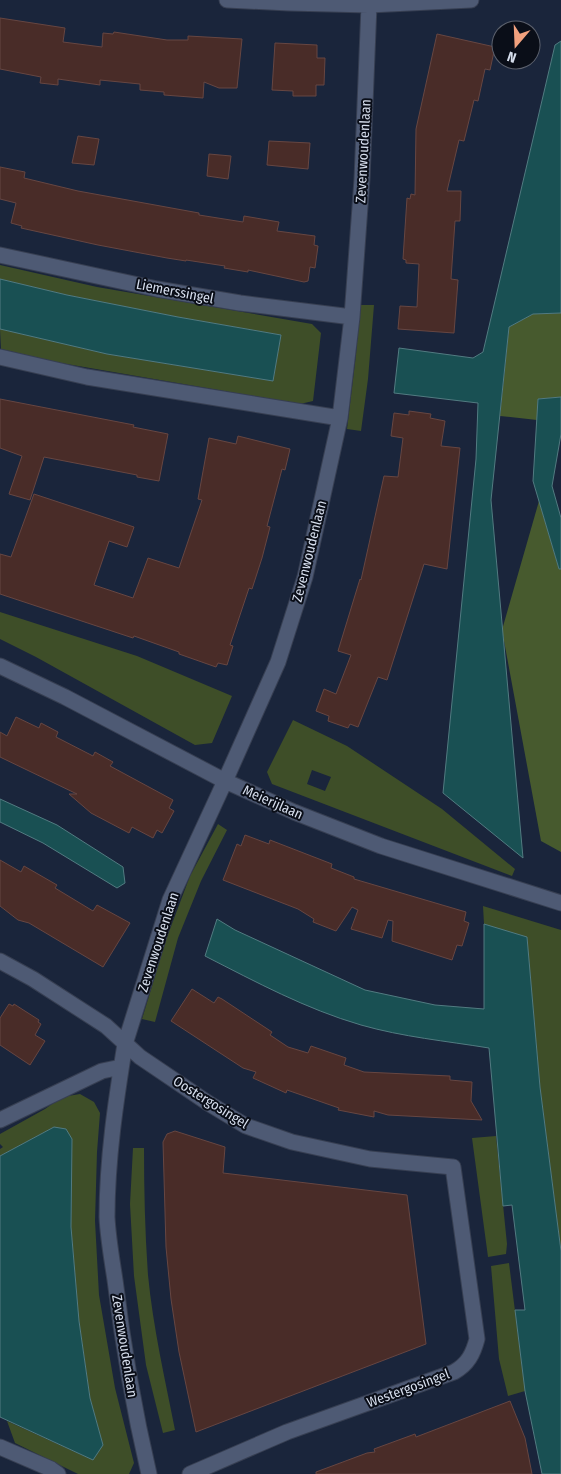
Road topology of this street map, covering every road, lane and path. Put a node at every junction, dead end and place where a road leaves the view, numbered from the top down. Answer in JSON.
{"nodes":[{"id":1,"x":227,"y":0,"type":"edge"},
{"id":2,"x":471,"y":0,"type":"edge"},
{"id":3,"x":369,"y":5,"type":"junction"},
{"id":4,"x":0,"y":255,"type":"edge"},
{"id":5,"x":352,"y":317,"type":"junction"},
{"id":6,"x":0,"y":357,"type":"edge"},
{"id":7,"x":340,"y":418,"type":"junction"},
{"id":8,"x":0,"y":666,"type":"edge"},
{"id":9,"x":225,"y":781,"type":"junction"},
{"id":10,"x":561,"y":903,"type":"edge"},
{"id":11,"x":0,"y":961,"type":"edge"},
{"id":12,"x":125,"y":1044,"type":"junction"},
{"id":13,"x":121,"y":1067,"type":"junction"},
{"id":14,"x":0,"y":1120,"type":"edge"},
{"id":15,"x":453,"y":1168,"type":"joint"},
{"id":16,"x":0,"y":1447,"type":"edge"},
{"id":17,"x":58,"y":1474,"type":"edge"},
{"id":18,"x":149,"y":1474,"type":"edge"},
{"id":19,"x":190,"y":1474,"type":"edge"}],
"edges":[{"from":1,"to":3,"type":"street"},
{"from":2,"to":3,"type":"street"},
{"from":3,"to":5,"type":"street","name":"Zevenwoudenlaan"},
{"from":4,"to":5,"type":"street","name":"Liemerssingel"},
{"from":5,"to":7,"type":"street","name":"Zevenwoudenlaan"},
{"from":6,"to":7,"type":"street"},
{"from":7,"to":9,"type":"street","name":"Zevenwoudenlaan"},
{"from":8,"to":9,"type":"street","name":"Meierijlaan"},
{"from":9,"to":10,"type":"street","name":"Meierijlaan"},
{"from":9,"to":12,"type":"street","name":"Zevenwoudenlaan"},
{"from":11,"to":12,"type":"street","name":"Oostergosingel"},
{"from":12,"to":13,"type":"street","name":"Zevenwoudenlaan"},
{"from":12,"to":15,"type":"street","name":"Oostergosingel"},
{"from":13,"to":14,"type":"street"},
{"from":13,"to":18,"type":"street","name":"Zevenwoudenlaan"},
{"from":15,"to":19,"type":"street","name":"Westergosingel"},
{"from":16,"to":17,"type":"street"}]}
